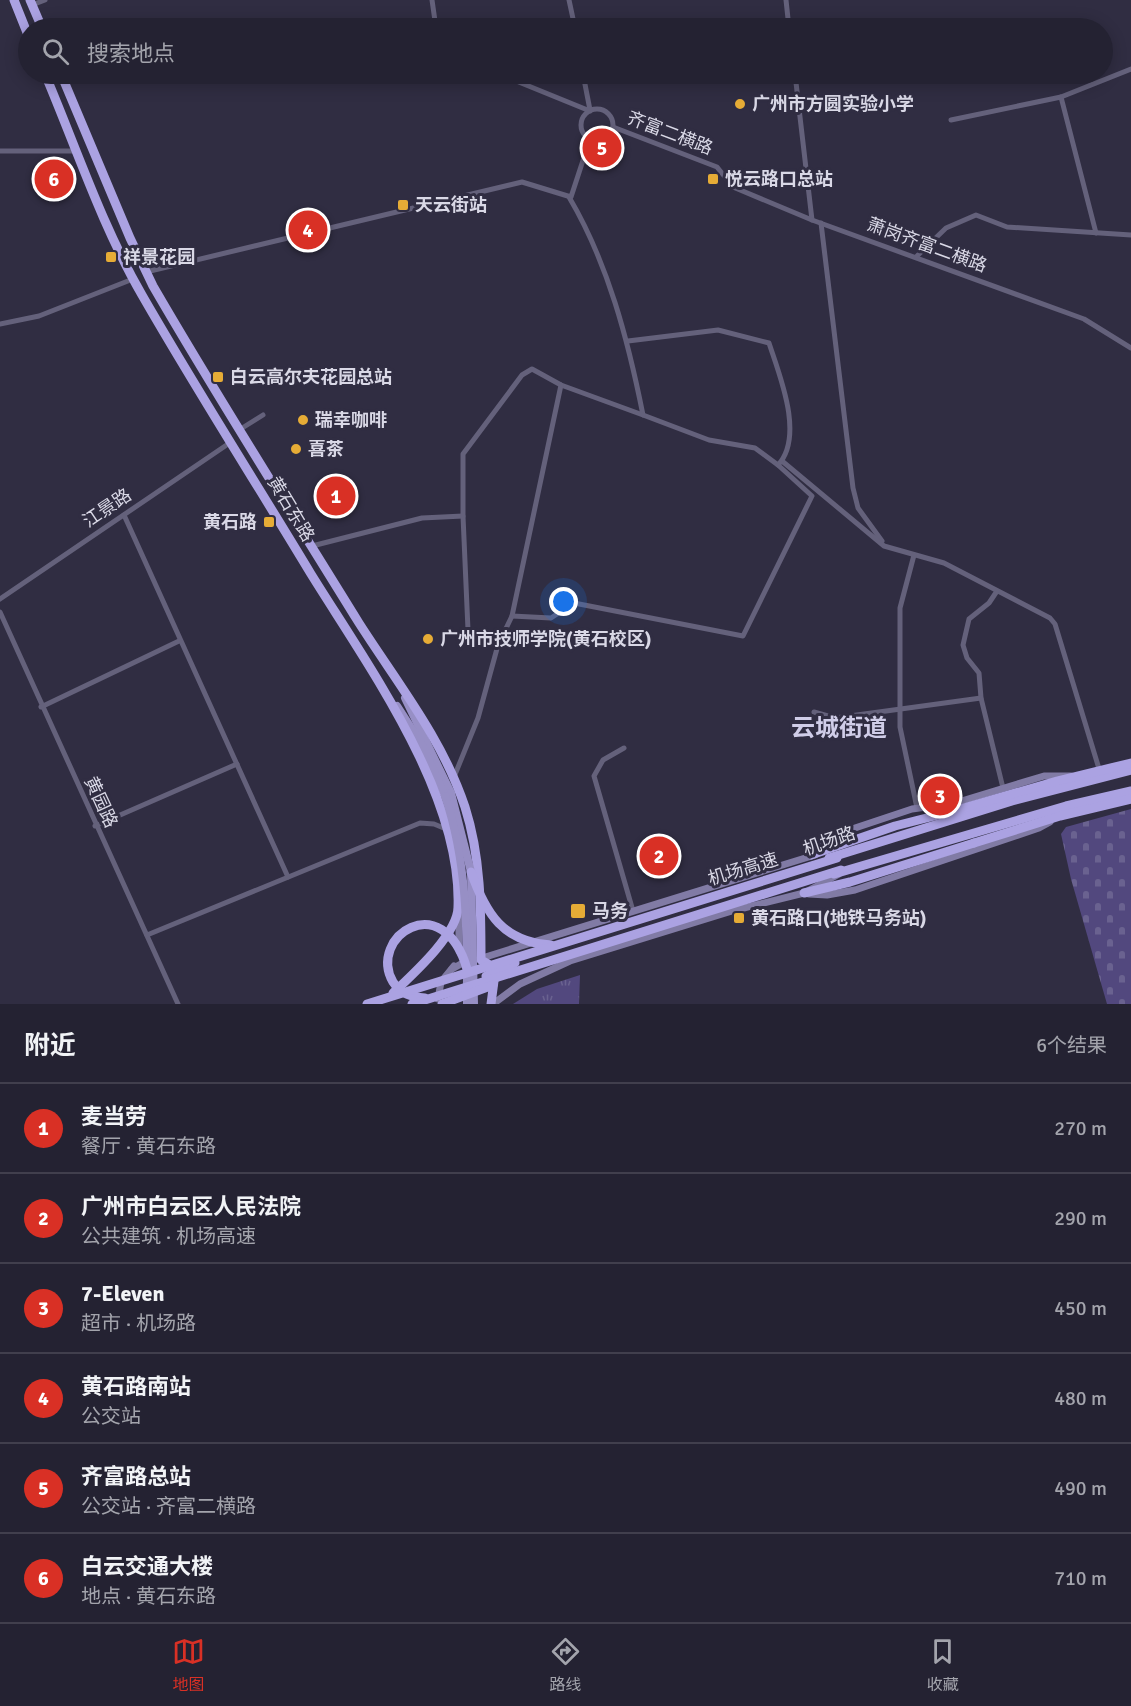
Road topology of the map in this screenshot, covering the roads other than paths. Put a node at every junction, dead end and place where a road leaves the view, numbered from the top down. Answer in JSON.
{"nodes":[{"id":1,"x":14,"y":0,"type":"edge"},
{"id":2,"x":45,"y":0,"type":"edge"},
{"id":3,"x":432,"y":0,"type":"edge"},
{"id":4,"x":569,"y":0,"type":"edge"},
{"id":5,"x":786,"y":0,"type":"edge"},
{"id":6,"x":31,"y":3,"type":"edge"},
{"id":7,"x":21,"y":18,"type":"edge"},
{"id":8,"x":38,"y":18,"type":"edge"},
{"id":9,"x":435,"y":18,"type":"edge"},
{"id":10,"x":572,"y":18,"type":"edge"},
{"id":11,"x":788,"y":18,"type":"edge"},
{"id":12,"x":1131,"y":69,"type":"edge"},
{"id":13,"x":1113,"y":76,"type":"edge"},
{"id":14,"x":49,"y":84,"type":"edge"},
{"id":15,"x":67,"y":84,"type":"edge"},
{"id":16,"x":524,"y":84,"type":"edge"},
{"id":17,"x":585,"y":84,"type":"edge"},
{"id":18,"x":796,"y":84,"type":"edge"},
{"id":19,"x":1094,"y":84,"type":"edge"},
{"id":20,"x":1061,"y":97,"type":"junction"},
{"id":21,"x":590,"y":111,"type":"junction"},
{"id":22,"x":951,"y":120,"type":"dead end"},
{"id":23,"x":613,"y":127,"type":"junction"},
{"id":24,"x":590,"y":139,"type":"junction"},
{"id":25,"x":0,"y":151,"type":"edge"},
{"id":26,"x":78,"y":151,"type":"junction"},
{"id":27,"x":717,"y":167,"type":"joint"},
{"id":28,"x":569,"y":197,"type":"junction"},
{"id":29,"x":812,"y":220,"type":"junction"},
{"id":30,"x":820,"y":223,"type":"junction"},
{"id":31,"x":1096,"y":233,"type":"junction"},
{"id":32,"x":1131,"y":235,"type":"edge"},
{"id":33,"x":917,"y":256,"type":"junction"},
{"id":34,"x":146,"y":272,"type":"junction"},
{"id":35,"x":133,"y":279,"type":"junction"},
{"id":36,"x":0,"y":324,"type":"edge"},
{"id":37,"x":628,"y":341,"type":"junction"},
{"id":38,"x":1131,"y":348,"type":"edge"},
{"id":39,"x":561,"y":385,"type":"junction"},
{"id":40,"x":263,"y":415,"type":"dead end"},
{"id":41,"x":643,"y":415,"type":"junction"},
{"id":42,"x":239,"y":430,"type":"junction"},
{"id":43,"x":231,"y":442,"type":"junction"},
{"id":44,"x":780,"y":463,"type":"junction"},
{"id":45,"x":124,"y":515,"type":"junction"},
{"id":46,"x":463,"y":516,"type":"junction"},
{"id":47,"x":312,"y":546,"type":"junction"},
{"id":48,"x":884,"y":546,"type":"junction"},
{"id":49,"x":914,"y":555,"type":"junction"},
{"id":50,"x":998,"y":591,"type":"junction"},
{"id":51,"x":0,"y":599,"type":"edge"},
{"id":52,"x":0,"y":612,"type":"edge"},
{"id":53,"x":512,"y":616,"type":"junction"},
{"id":54,"x":179,"y":641,"type":"junction"},
{"id":55,"x":498,"y":645,"type":"junction"},
{"id":56,"x":396,"y":681,"type":"junction"},
{"id":57,"x":383,"y":688,"type":"junction"},
{"id":58,"x":981,"y":698,"type":"junction"},
{"id":59,"x":41,"y":706,"type":"junction"},
{"id":60,"x":901,"y":709,"type":"junction"},
{"id":61,"x":814,"y":712,"type":"dead end"},
{"id":62,"x":624,"y":748,"type":"dead end"},
{"id":63,"x":237,"y":764,"type":"junction"},
{"id":64,"x":1131,"y":764,"type":"edge"},
{"id":65,"x":1131,"y":770,"type":"edge"},
{"id":66,"x":1131,"y":775,"type":"edge"},
{"id":67,"x":454,"y":777,"type":"junction"},
{"id":68,"x":1102,"y":777,"type":"junction"},
{"id":69,"x":1085,"y":781,"type":"junction"},
{"id":70,"x":1003,"y":788,"type":"junction"},
{"id":71,"x":1131,"y":789,"type":"edge"},
{"id":72,"x":448,"y":795,"type":"junction"},
{"id":73,"x":1131,"y":799,"type":"edge"},
{"id":74,"x":1066,"y":806,"type":"junction"},
{"id":75,"x":917,"y":808,"type":"junction"},
{"id":76,"x":95,"y":826,"type":"junction"},
{"id":77,"x":446,"y":829,"type":"junction"},
{"id":78,"x":845,"y":853,"type":"junction"},
{"id":79,"x":811,"y":855,"type":"junction"},
{"id":80,"x":846,"y":871,"type":"junction"},
{"id":81,"x":471,"y":872,"type":"junction"},
{"id":82,"x":781,"y":876,"type":"junction"},
{"id":83,"x":288,"y":877,"type":"junction"},
{"id":84,"x":804,"y":893,"type":"junction"},
{"id":85,"x":480,"y":904,"type":"junction"},
{"id":86,"x":459,"y":909,"type":"junction"},
{"id":87,"x":689,"y":910,"type":"junction"},
{"id":88,"x":633,"y":911,"type":"junction"},
{"id":89,"x":571,"y":930,"type":"junction"},
{"id":90,"x":147,"y":935,"type":"junction"},
{"id":91,"x":460,"y":938,"type":"junction"},
{"id":92,"x":481,"y":939,"type":"junction"},
{"id":93,"x":562,"y":945,"type":"junction"},
{"id":94,"x":582,"y":957,"type":"junction"},
{"id":95,"x":481,"y":960,"type":"junction"},
{"id":96,"x":452,"y":969,"type":"junction"},
{"id":97,"x":470,"y":970,"type":"junction"},
{"id":98,"x":441,"y":982,"type":"junction"},
{"id":99,"x":426,"y":998,"type":"junction"},
{"id":100,"x":389,"y":1000,"type":"edge"},
{"id":101,"x":178,"y":1004,"type":"edge"},
{"id":102,"x":367,"y":1004,"type":"edge"},
{"id":103,"x":405,"y":1004,"type":"edge"},
{"id":104,"x":412,"y":1004,"type":"edge"},
{"id":105,"x":440,"y":1004,"type":"edge"},
{"id":106,"x":467,"y":1004,"type":"edge"},
{"id":107,"x":474,"y":1004,"type":"edge"},
{"id":108,"x":492,"y":1004,"type":"edge"}],
"edges":[{"from":1,"to":7,"type":"highway"},
{"from":2,"to":6,"type":"street"},
{"from":3,"to":9,"type":"street"},
{"from":4,"to":10,"type":"street"},
{"from":5,"to":11,"type":"street"},
{"from":6,"to":8,"type":"highway"},
{"from":12,"to":13,"type":"street"},
{"from":14,"to":26,"type":"highway","name":"黄石东路"},
{"from":15,"to":34,"type":"highway","name":"黄石东路"},
{"from":16,"to":21,"type":"street"},
{"from":17,"to":21,"type":"street"},
{"from":18,"to":29,"type":"street"},
{"from":19,"to":20,"type":"street"},
{"from":20,"to":22,"type":"street"},
{"from":20,"to":31,"type":"street"},
{"from":21,"to":23,"type":"street"},
{"from":21,"to":24,"type":"street"},
{"from":23,"to":24,"type":"street"},
{"from":23,"to":27,"type":"street","name":"齐富二横路"},
{"from":24,"to":28,"type":"street"},
{"from":25,"to":26,"type":"street"},
{"from":26,"to":35,"type":"highway","name":"黄石东路"},
{"from":27,"to":29,"type":"street","name":"萧岗齐富二横路"},
{"from":28,"to":34,"type":"street"},
{"from":28,"to":37,"type":"street"},
{"from":29,"to":30,"type":"street","name":"萧岗齐富二横路"},
{"from":30,"to":33,"type":"street","name":"萧岗齐富二横路"},
{"from":30,"to":48,"type":"street"},
{"from":31,"to":32,"type":"street"},
{"from":31,"to":33,"type":"street"},
{"from":33,"to":38,"type":"street","name":"萧岗齐富二横路"},
{"from":34,"to":42,"type":"highway","name":"黄石东路"},
{"from":35,"to":36,"type":"street"},
{"from":35,"to":43,"type":"highway","name":"黄石东路"},
{"from":37,"to":41,"type":"street"},
{"from":37,"to":44,"type":"street"},
{"from":39,"to":41,"type":"street"},
{"from":39,"to":46,"type":"street"},
{"from":39,"to":53,"type":"street"},
{"from":40,"to":42,"type":"street"},
{"from":41,"to":44,"type":"street"},
{"from":42,"to":47,"type":"highway","name":"黄石东路"},
{"from":43,"to":45,"type":"street","name":"江景路"},
{"from":43,"to":57,"type":"highway","name":"黄石东路"},
{"from":44,"to":48,"type":"street"},
{"from":44,"to":53,"type":"street"},
{"from":45,"to":51,"type":"street","name":"江景路"},
{"from":45,"to":54,"type":"street"},
{"from":46,"to":47,"type":"street"},
{"from":46,"to":55,"type":"street"},
{"from":47,"to":56,"type":"highway","name":"黄石东路"},
{"from":48,"to":49,"type":"street"},
{"from":49,"to":50,"type":"street"},
{"from":49,"to":60,"type":"street"},
{"from":50,"to":58,"type":"street"},
{"from":50,"to":68,"type":"street"},
{"from":52,"to":59,"type":"street","name":"黄园路"},
{"from":53,"to":55,"type":"street"},
{"from":54,"to":59,"type":"street"},
{"from":54,"to":63,"type":"street"},
{"from":55,"to":67,"type":"street"},
{"from":56,"to":67,"type":"highway"},
{"from":56,"to":72,"type":"main road","name":"黄石东路"},
{"from":57,"to":72,"type":"main road","name":"黄石东路"},
{"from":57,"to":77,"type":"highway"},
{"from":58,"to":60,"type":"street"},
{"from":58,"to":70,"type":"street"},
{"from":59,"to":76,"type":"street","name":"黄园路"},
{"from":60,"to":61,"type":"street"},
{"from":60,"to":75,"type":"street"},
{"from":62,"to":88,"type":"street"},
{"from":63,"to":76,"type":"street"},
{"from":63,"to":83,"type":"street"},
{"from":64,"to":79,"type":"highway","bridge":true},
{"from":65,"to":68,"type":"highway","name":"机场路"},
{"from":66,"to":102,"type":"highway","name":"机场高速","bridge":true},
{"from":67,"to":85,"type":"highway"},
{"from":68,"to":69,"type":"highway","name":"机场路"},
{"from":69,"to":70,"type":"main road"},
{"from":69,"to":78,"type":"highway","name":"机场路"},
{"from":70,"to":75,"type":"main road"},
{"from":71,"to":74,"type":"highway","name":"机场路"},
{"from":71,"to":104,"type":"highway","name":"机场高速","bridge":true},
{"from":72,"to":81,"type":"main road","name":"黄石东路","bridge":true},
{"from":72,"to":97,"type":"main road","name":"黄石东路","bridge":true},
{"from":73,"to":84,"type":"highway","bridge":true},
{"from":74,"to":80,"type":"highway","name":"机场路"},
{"from":74,"to":84,"type":"main road"},
{"from":75,"to":79,"type":"main road"},
{"from":76,"to":90,"type":"street","name":"黄园路"},
{"from":77,"to":83,"type":"street"},
{"from":77,"to":86,"type":"highway"},
{"from":78,"to":79,"type":"main road"},
{"from":78,"to":82,"type":"highway","name":"机场路"},
{"from":79,"to":82,"type":"main road"},
{"from":79,"to":88,"type":"main road"},
{"from":80,"to":84,"type":"main road"},
{"from":80,"to":87,"type":"highway","name":"机场路"},
{"from":81,"to":93,"type":"highway","bridge":true},
{"from":81,"to":97,"type":"main road","name":"黄石东路","bridge":true},
{"from":82,"to":87,"type":"highway","name":"机场路"},
{"from":83,"to":90,"type":"street"},
{"from":84,"to":94,"type":"main road"},
{"from":85,"to":86,"type":"highway"},
{"from":85,"to":92,"type":"highway"},
{"from":86,"to":91,"type":"main road"},
{"from":86,"to":100,"type":"highway"},
{"from":87,"to":93,"type":"highway","name":"机场路","bridge":true},
{"from":87,"to":105,"type":"highway","name":"机场路","bridge":true},
{"from":88,"to":89,"type":"main road"},
{"from":89,"to":94,"type":"main road"},
{"from":89,"to":95,"type":"main road"},
{"from":90,"to":101,"type":"street","name":"黄园路"},
{"from":91,"to":92,"type":"highway"},
{"from":91,"to":96,"type":"main road"},
{"from":92,"to":95,"type":"highway"},
{"from":93,"to":99,"type":"highway","name":"机场路","bridge":true},
{"from":94,"to":108,"type":"main road"},
{"from":95,"to":96,"type":"main road"},
{"from":95,"to":108,"type":"highway"},
{"from":96,"to":98,"type":"main road"},
{"from":97,"to":99,"type":"highway","bridge":true},
{"from":97,"to":106,"type":"main road","bridge":true},
{"from":97,"to":107,"type":"main road","bridge":true},
{"from":98,"to":100,"type":"main road"},
{"from":98,"to":105,"type":"main road"},
{"from":99,"to":103,"type":"highway","name":"机场路","bridge":true},
{"from":100,"to":102,"type":"highway"}]}
